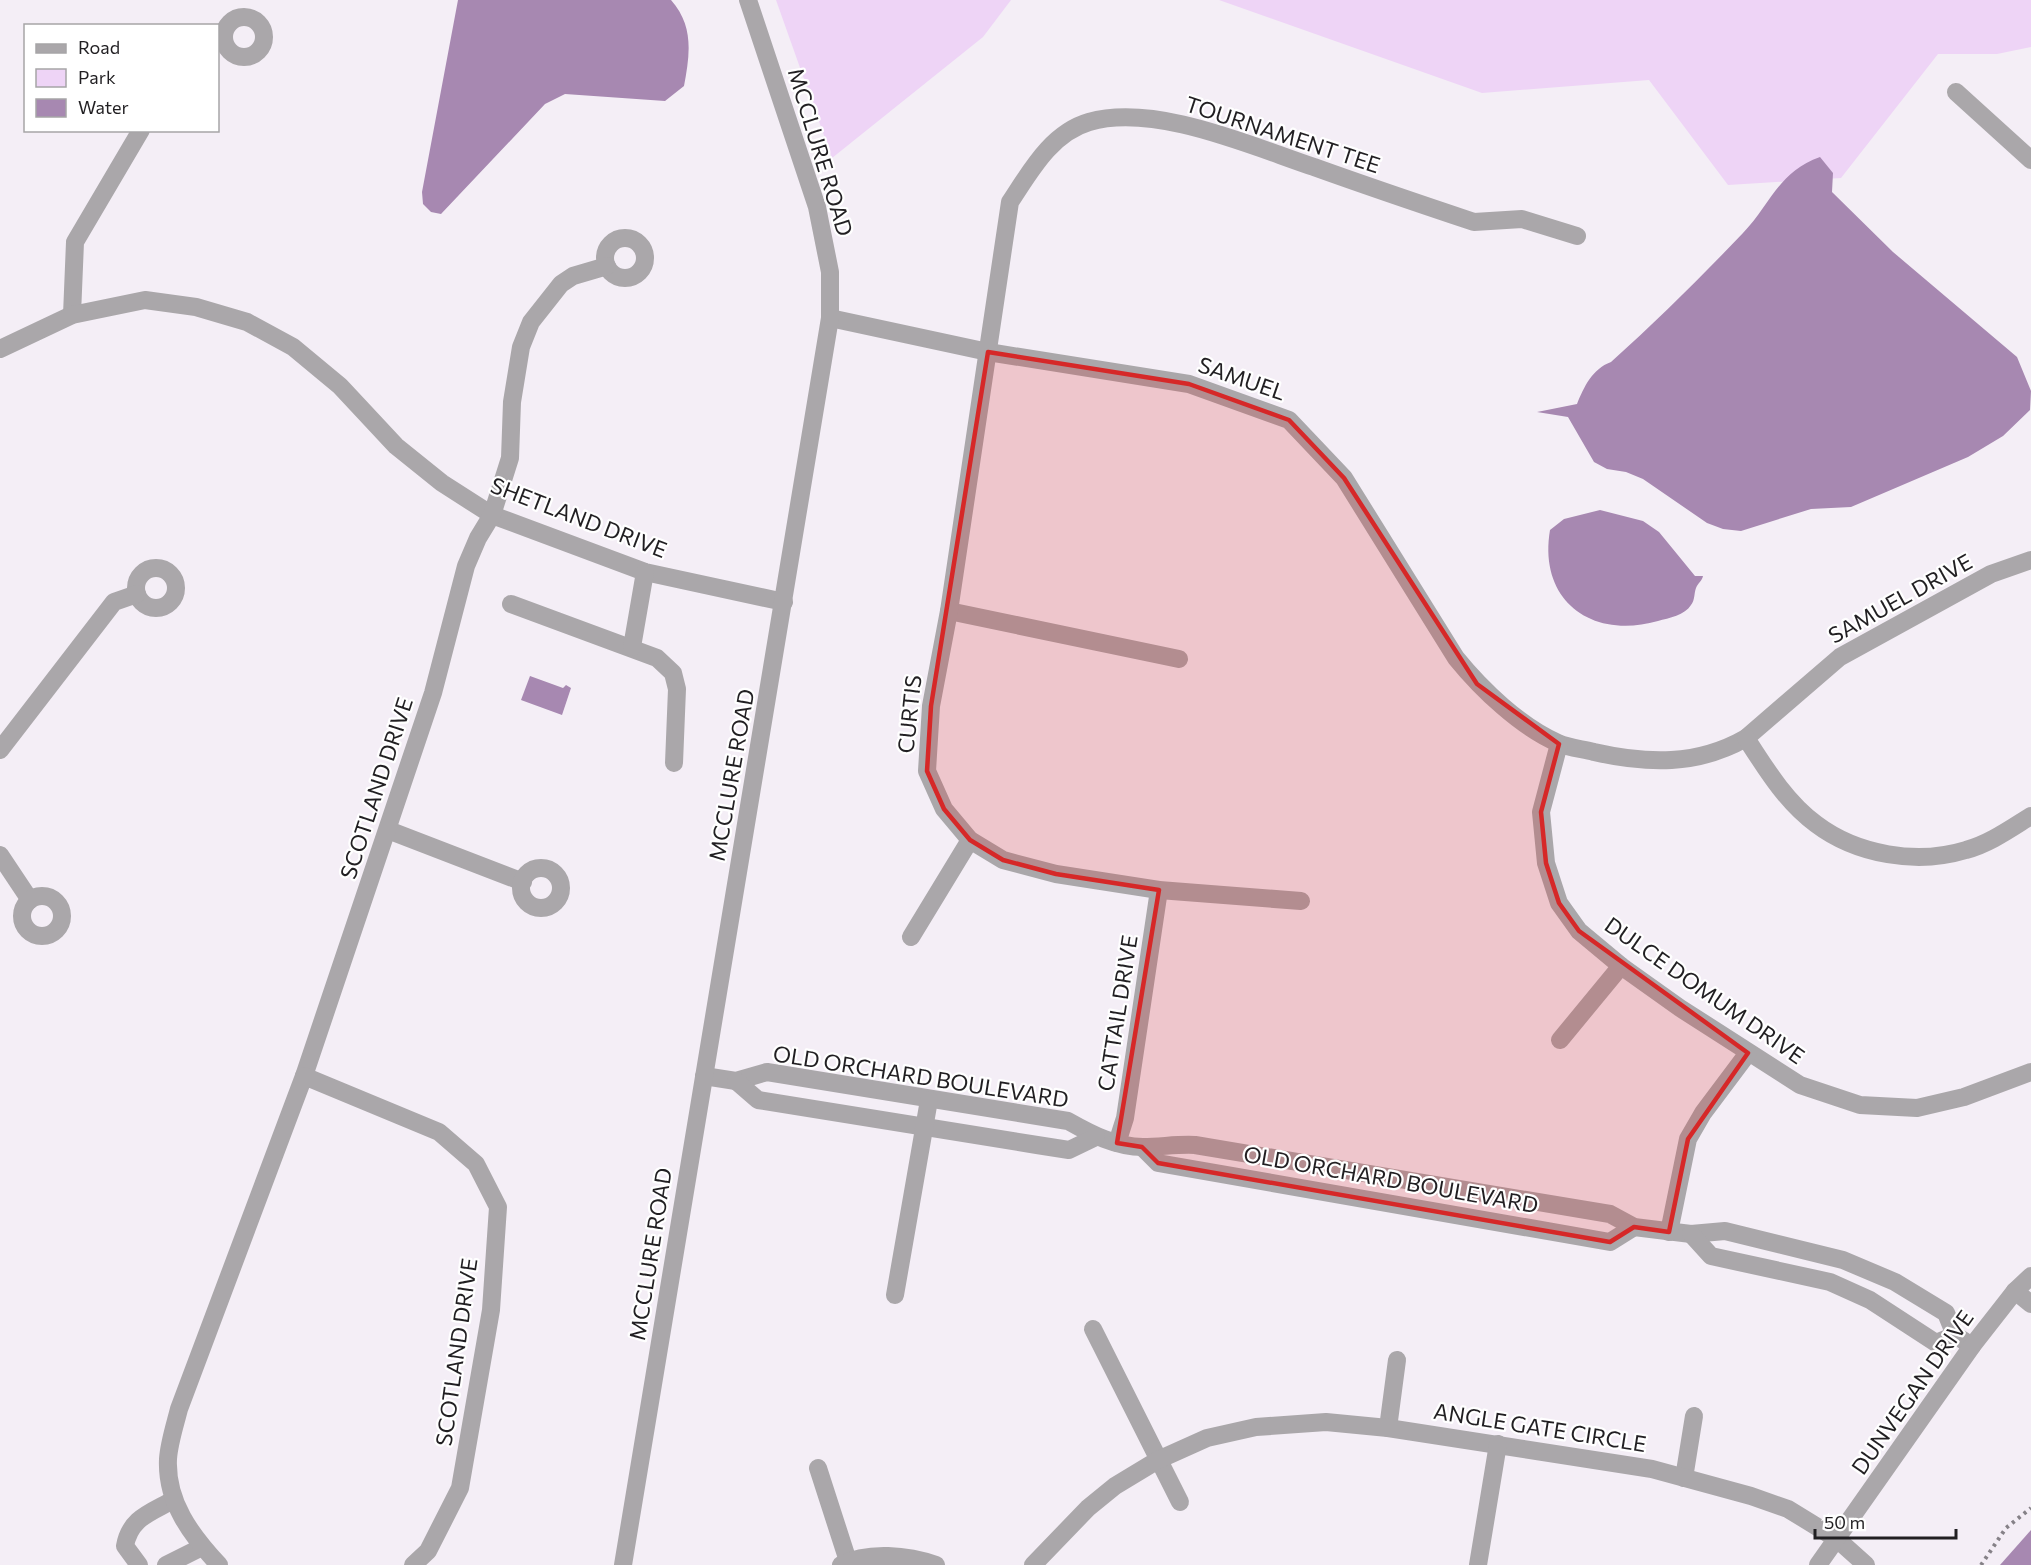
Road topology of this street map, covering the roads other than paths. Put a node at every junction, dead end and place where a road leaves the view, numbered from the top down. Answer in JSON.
{"nodes":[{"id":1,"x":748,"y":0,"type":"edge"},
{"id":2,"x":1956,"y":92,"type":"dead end"},
{"id":3,"x":140,"y":132,"type":"edge"},
{"id":4,"x":2031,"y":160,"type":"edge"},
{"id":5,"x":1577,"y":236,"type":"dead end"},
{"id":6,"x":607,"y":266,"type":"dead end"},
{"id":7,"x":72,"y":315,"type":"junction"},
{"id":8,"x":830,"y":318,"type":"junction"},
{"id":9,"x":0,"y":349,"type":"edge"},
{"id":10,"x":988,"y":352,"type":"junction"},
{"id":11,"x":492,"y":515,"type":"junction"},
{"id":12,"x":2031,"y":560,"type":"edge"},
{"id":13,"x":645,"y":572,"type":"junction"},
{"id":14,"x":137,"y":594,"type":"dead end"},
{"id":15,"x":784,"y":602,"type":"junction"},
{"id":16,"x":511,"y":604,"type":"dead end"},
{"id":17,"x":949,"y":611,"type":"junction"},
{"id":18,"x":632,"y":647,"type":"junction"},
{"id":19,"x":1179,"y":659,"type":"dead end"},
{"id":20,"x":1746,"y":738,"type":"junction"},
{"id":21,"x":1559,"y":744,"type":"junction"},
{"id":22,"x":0,"y":750,"type":"edge"},
{"id":23,"x":674,"y":764,"type":"dead end"},
{"id":24,"x":2031,"y":816,"type":"edge"},
{"id":25,"x":388,"y":830,"type":"junction"},
{"id":26,"x":970,"y":840,"type":"junction"},
{"id":27,"x":0,"y":855,"type":"edge"},
{"id":28,"x":523,"y":882,"type":"dead end"},
{"id":29,"x":1159,"y":890,"type":"junction"},
{"id":30,"x":30,"y":900,"type":"dead end"},
{"id":31,"x":1301,"y":901,"type":"dead end"},
{"id":32,"x":910,"y":937,"type":"dead end"},
{"id":33,"x":1621,"y":966,"type":"junction"},
{"id":34,"x":1560,"y":1040,"type":"dead end"},
{"id":35,"x":1748,"y":1053,"type":"junction"},
{"id":36,"x":2031,"y":1072,"type":"edge"},
{"id":37,"x":304,"y":1076,"type":"junction"},
{"id":38,"x":704,"y":1077,"type":"junction"},
{"id":39,"x":736,"y":1081,"type":"junction"},
{"id":40,"x":929,"y":1100,"type":"junction"},
{"id":41,"x":924,"y":1127,"type":"junction"},
{"id":42,"x":1096,"y":1137,"type":"junction"},
{"id":43,"x":1117,"y":1143,"type":"junction"},
{"id":44,"x":1142,"y":1147,"type":"junction"},
{"id":45,"x":1634,"y":1227,"type":"junction"},
{"id":46,"x":1670,"y":1232,"type":"junction"},
{"id":47,"x":1690,"y":1234,"type":"junction"},
{"id":48,"x":2031,"y":1276,"type":"edge"},
{"id":49,"x":2015,"y":1292,"type":"junction"},
{"id":50,"x":895,"y":1295,"type":"dead end"},
{"id":51,"x":2031,"y":1304,"type":"edge"},
{"id":52,"x":1093,"y":1329,"type":"dead end"},
{"id":53,"x":1955,"y":1335,"type":"junction"},
{"id":54,"x":1972,"y":1346,"type":"junction"},
{"id":55,"x":1396,"y":1360,"type":"dead end"},
{"id":56,"x":1694,"y":1416,"type":"dead end"},
{"id":57,"x":1388,"y":1428,"type":"junction"},
{"id":58,"x":1498,"y":1444,"type":"junction"},
{"id":59,"x":1158,"y":1460,"type":"junction"},
{"id":60,"x":818,"y":1468,"type":"dead end"},
{"id":61,"x":1684,"y":1478,"type":"junction"},
{"id":62,"x":173,"y":1500,"type":"junction"},
{"id":63,"x":1180,"y":1502,"type":"dead end"},
{"id":64,"x":1836,"y":1539,"type":"junction"},
{"id":65,"x":202,"y":1547,"type":"junction"},
{"id":66,"x":422,"y":1562,"type":"edge"},
{"id":67,"x":845,"y":1563,"type":"edge"},
{"id":68,"x":139,"y":1565,"type":"edge"},
{"id":69,"x":166,"y":1565,"type":"edge"},
{"id":70,"x":219,"y":1565,"type":"edge"},
{"id":71,"x":623,"y":1565,"type":"edge"},
{"id":72,"x":936,"y":1565,"type":"edge"},
{"id":73,"x":1033,"y":1565,"type":"edge"},
{"id":74,"x":1478,"y":1565,"type":"edge"},
{"id":75,"x":1818,"y":1565,"type":"edge"},
{"id":76,"x":1866,"y":1565,"type":"edge"}],
"edges":[{"from":1,"to":8,"type":"street","name":"MCCLURE ROAD"},
{"from":2,"to":4,"type":"street"},
{"from":3,"to":7,"type":"street"},
{"from":5,"to":10,"type":"street","name":"TOURNAMENT TEE"},
{"from":6,"to":11,"type":"street","name":"SCOTLAND DRIVE"},
{"from":7,"to":9,"type":"street","name":"SHETLAND DRIVE"},
{"from":7,"to":11,"type":"street","name":"SHETLAND DRIVE"},
{"from":8,"to":10,"type":"street","name":"SAMUEL"},
{"from":8,"to":15,"type":"street","name":"MCCLURE ROAD"},
{"from":10,"to":17,"type":"street","name":"CURTIS"},
{"from":10,"to":21,"type":"street","name":"SAMUEL"},
{"from":11,"to":13,"type":"street","name":"SHETLAND DRIVE"},
{"from":11,"to":25,"type":"street","name":"SCOTLAND DRIVE"},
{"from":12,"to":20,"type":"street","name":"SAMUEL DRIVE"},
{"from":13,"to":15,"type":"street","name":"SHETLAND DRIVE"},
{"from":13,"to":18,"type":"street"},
{"from":14,"to":22,"type":"street"},
{"from":15,"to":38,"type":"street","name":"MCCLURE ROAD"},
{"from":16,"to":18,"type":"street"},
{"from":17,"to":19,"type":"street"},
{"from":17,"to":26,"type":"street","name":"CURTIS"},
{"from":18,"to":23,"type":"street"},
{"from":20,"to":21,"type":"street","name":"SAMUEL DRIVE"},
{"from":20,"to":24,"type":"street"},
{"from":21,"to":33,"type":"street","name":"DULCE DOMUM DRIVE"},
{"from":25,"to":28,"type":"street"},
{"from":25,"to":37,"type":"street","name":"SCOTLAND DRIVE"},
{"from":26,"to":29,"type":"street","name":"CURTIS"},
{"from":26,"to":32,"type":"street"},
{"from":27,"to":30,"type":"street"},
{"from":29,"to":31,"type":"street","name":"CURTIS"},
{"from":29,"to":43,"type":"street","name":"CATTAIL DRIVE"},
{"from":33,"to":34,"type":"street"},
{"from":33,"to":35,"type":"street","name":"DULCE DOMUM DRIVE"},
{"from":35,"to":36,"type":"street","name":"DULCE DOMUM DRIVE"},
{"from":35,"to":46,"type":"street"},
{"from":37,"to":62,"type":"street","name":"SCOTLAND DRIVE"},
{"from":37,"to":66,"type":"street","name":"SCOTLAND DRIVE"},
{"from":38,"to":39,"type":"street","name":"OLD ORCHARD BOULEVARD"},
{"from":38,"to":71,"type":"street","name":"MCCLURE ROAD"},
{"from":39,"to":40,"type":"street","name":"OLD ORCHARD BOULEVARD"},
{"from":39,"to":41,"type":"street"},
{"from":40,"to":41,"type":"street"},
{"from":40,"to":42,"type":"street","name":"OLD ORCHARD BOULEVARD"},
{"from":41,"to":42,"type":"street"},
{"from":41,"to":50,"type":"street"},
{"from":42,"to":43,"type":"street","name":"OLD ORCHARD BOULEVARD"},
{"from":43,"to":44,"type":"street","name":"OLD ORCHARD BOULEVARD"},
{"from":44,"to":45,"type":"street","name":"OLD ORCHARD BOULEVARD"},
{"from":44,"to":45,"type":"street","name":"OLD ORCHARD BOULEVARD"},
{"from":45,"to":46,"type":"street","name":"OLD ORCHARD BOULEVARD"},
{"from":46,"to":47,"type":"street","name":"OLD ORCHARD BOULEVARD"},
{"from":47,"to":53,"type":"street"},
{"from":47,"to":53,"type":"street","name":"OLD ORCHARD BOULEVARD"},
{"from":48,"to":49,"type":"street","name":"DUNVEGAN DRIVE"},
{"from":49,"to":51,"type":"street"},
{"from":49,"to":54,"type":"street","name":"DUNVEGAN DRIVE"},
{"from":52,"to":59,"type":"street"},
{"from":53,"to":54,"type":"street","name":"OLD ORCHARD BOULEVARD"},
{"from":54,"to":64,"type":"street","name":"DUNVEGAN DRIVE"},
{"from":55,"to":57,"type":"street"},
{"from":56,"to":61,"type":"street"},
{"from":57,"to":58,"type":"street","name":"ANGLE GATE CIRCLE"},
{"from":57,"to":59,"type":"street","name":"ANGLE GATE CIRCLE"},
{"from":58,"to":61,"type":"street","name":"ANGLE GATE CIRCLE"},
{"from":58,"to":74,"type":"street"},
{"from":59,"to":63,"type":"street"},
{"from":59,"to":73,"type":"street","name":"ANGLE GATE CIRCLE"},
{"from":60,"to":67,"type":"street"},
{"from":61,"to":64,"type":"street","name":"ANGLE GATE CIRCLE"},
{"from":62,"to":65,"type":"street","name":"SCOTLAND DRIVE"},
{"from":62,"to":68,"type":"street"},
{"from":64,"to":75,"type":"street","name":"DUNVEGAN DRIVE"},
{"from":64,"to":76,"type":"street","name":"ANGLE GATE CIRCLE"},
{"from":65,"to":69,"type":"street"},
{"from":65,"to":70,"type":"street","name":"SCOTLAND DRIVE"},
{"from":67,"to":72,"type":"street"}]}
